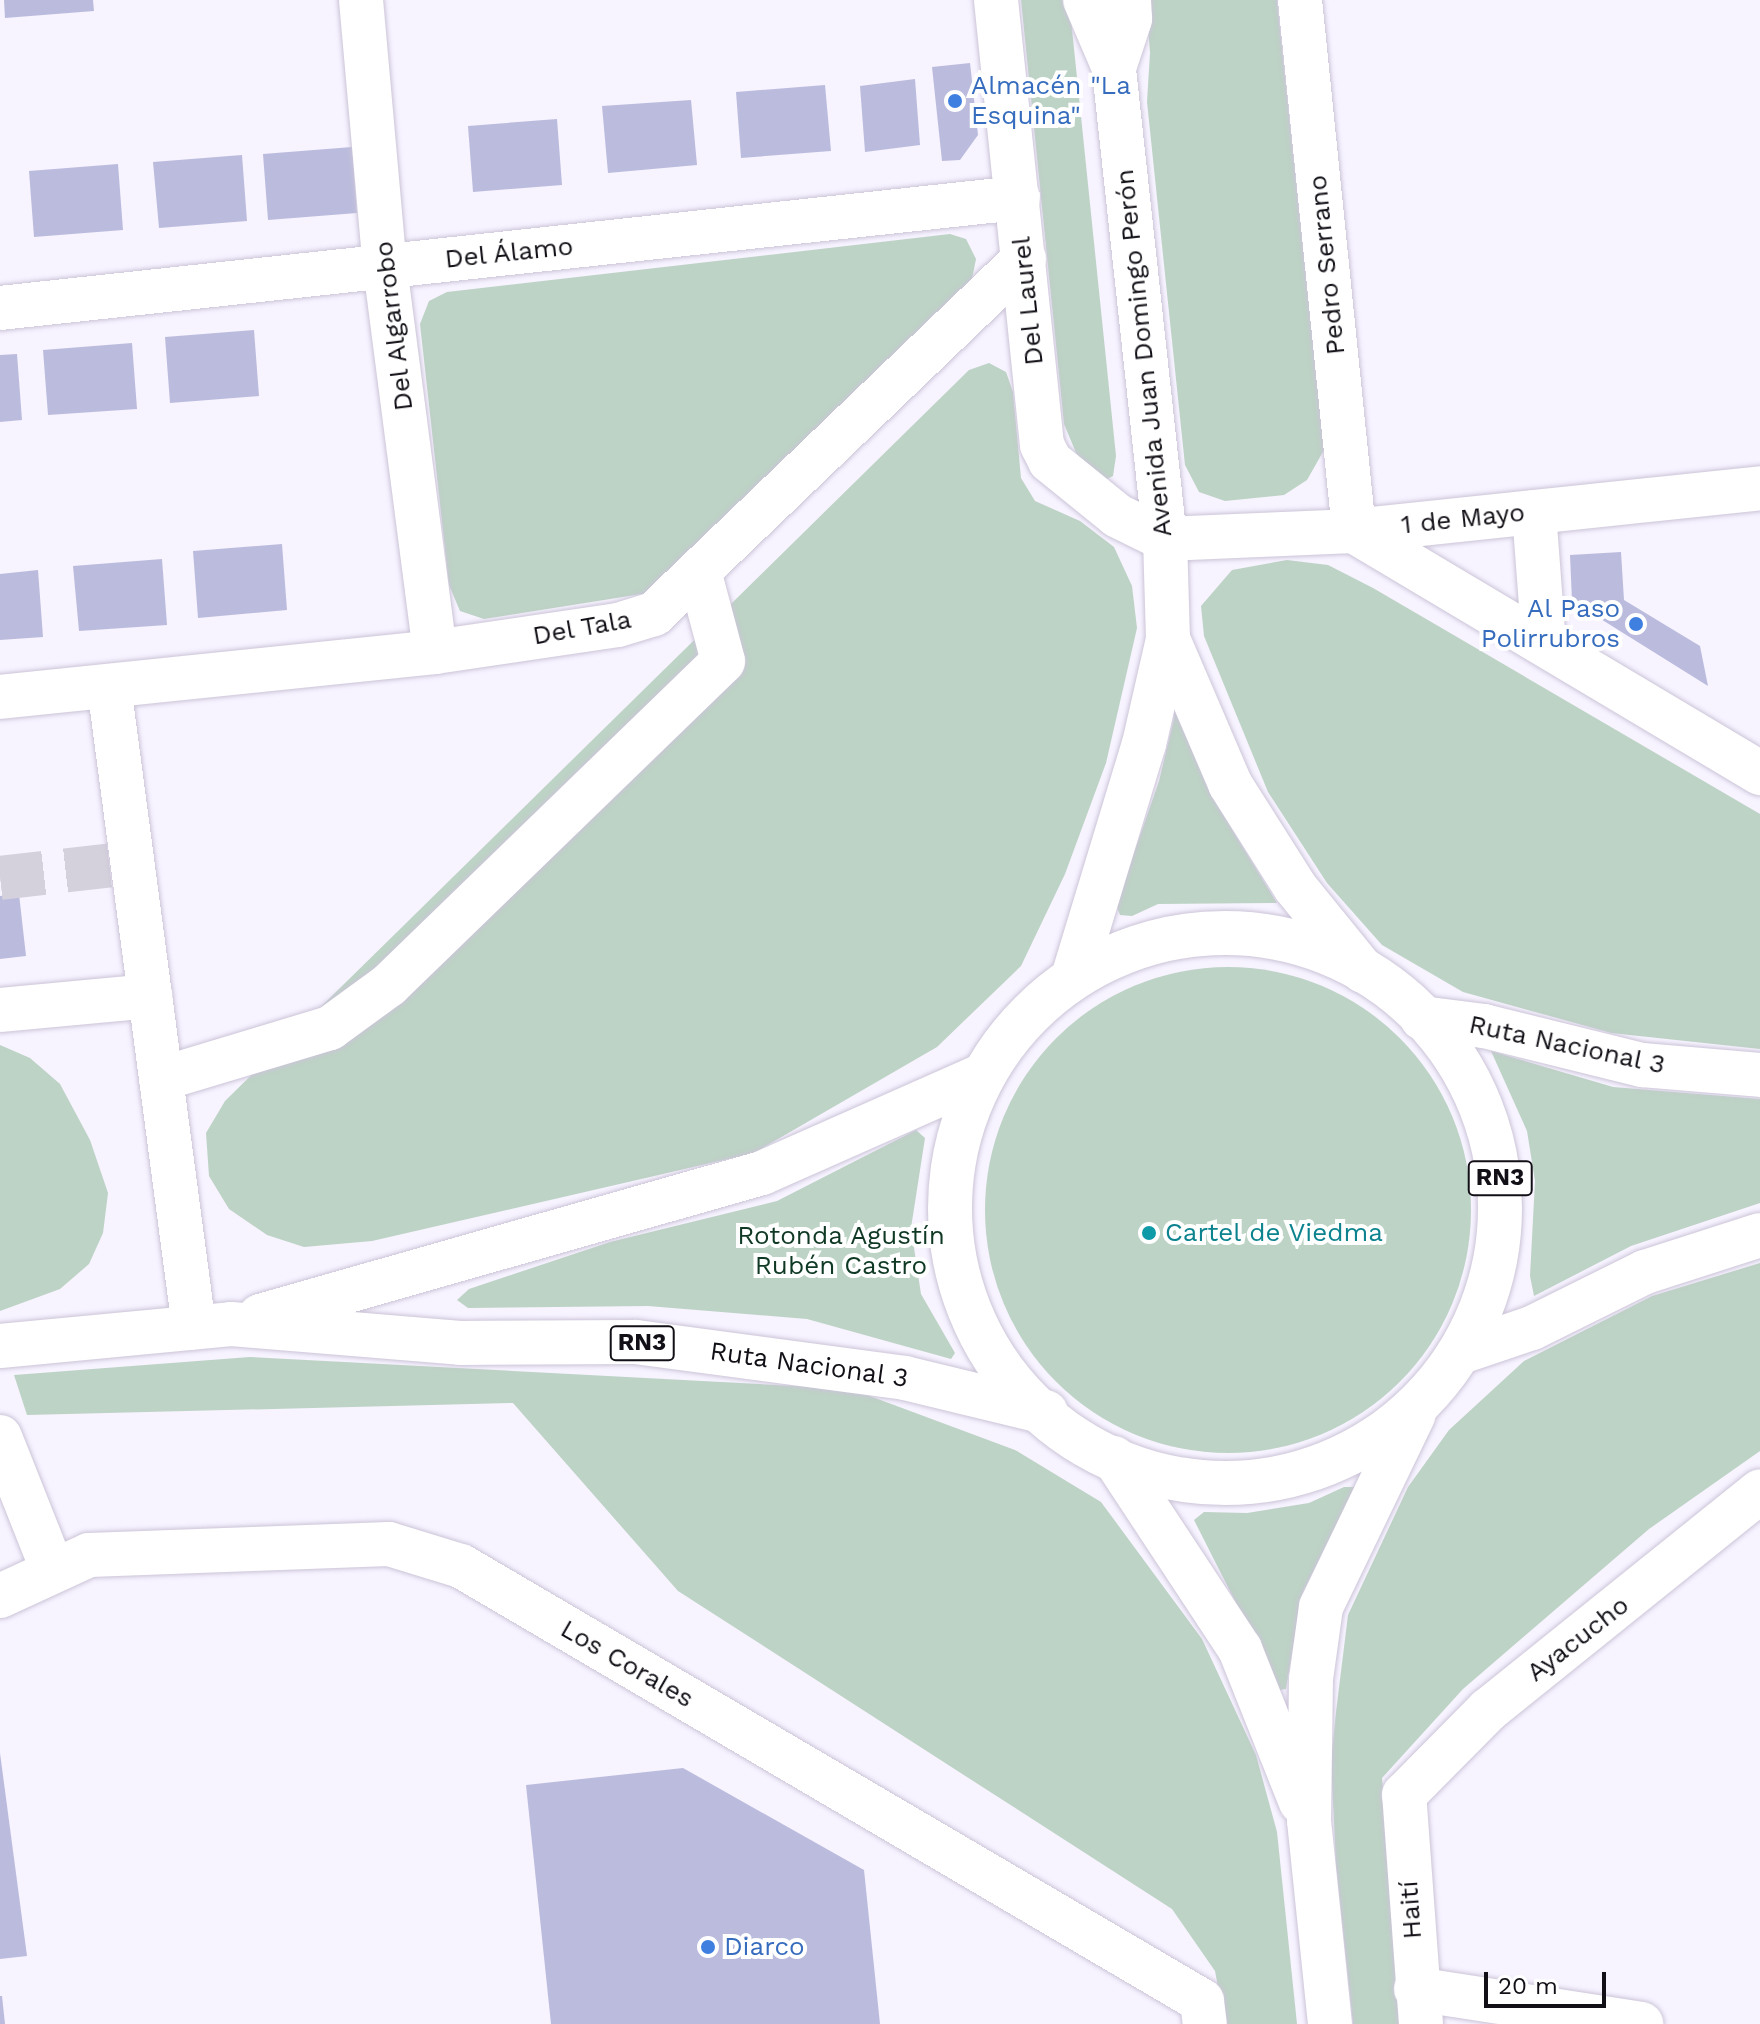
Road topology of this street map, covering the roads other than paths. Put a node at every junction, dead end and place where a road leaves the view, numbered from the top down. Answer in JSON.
{"nodes":[{"id":1,"x":361,"y":0,"type":"edge"},
{"id":2,"x":996,"y":0,"type":"edge"},
{"id":3,"x":1085,"y":0,"type":"edge"},
{"id":4,"x":1129,"y":0,"type":"edge"},
{"id":5,"x":1300,"y":0,"type":"edge"},
{"id":6,"x":1114,"y":68,"type":"junction"},
{"id":7,"x":1018,"y":198,"type":"junction"},
{"id":8,"x":1024,"y":259,"type":"junction"},
{"id":9,"x":385,"y":267,"type":"junction"},
{"id":10,"x":0,"y":308,"type":"edge"},
{"id":11,"x":1760,"y":488,"type":"edge"},
{"id":12,"x":1534,"y":512,"type":"junction"},
{"id":13,"x":1354,"y":531,"type":"junction"},
{"id":14,"x":1165,"y":539,"type":"junction"},
{"id":15,"x":699,"y":571,"type":"junction"},
{"id":16,"x":1168,"y":639,"type":"junction"},
{"id":17,"x":1544,"y":644,"type":"junction"},
{"id":18,"x":435,"y":652,"type":"junction"},
{"id":19,"x":109,"y":686,"type":"junction"},
{"id":20,"x":0,"y":697,"type":"edge"},
{"id":21,"x":1760,"y":773,"type":"edge"},
{"id":22,"x":1363,"y":971,"type":"junction"},
{"id":23,"x":1074,"y":974,"type":"junction"},
{"id":24,"x":150,"y":996,"type":"junction"},
{"id":25,"x":0,"y":1010,"type":"edge"},
{"id":26,"x":1422,"y":1018,"type":"junction"},
{"id":27,"x":983,"y":1075,"type":"junction"},
{"id":28,"x":1760,"y":1075,"type":"edge"},
{"id":29,"x":161,"y":1079,"type":"junction"},
{"id":30,"x":1760,"y":1235,"type":"edge"},
{"id":31,"x":212,"y":1325,"type":"junction"},
{"id":32,"x":0,"y":1346,"type":"edge"},
{"id":33,"x":1464,"y":1351,"type":"junction"},
{"id":34,"x":1048,"y":1413,"type":"junction"},
{"id":35,"x":1414,"y":1414,"type":"junction"},
{"id":36,"x":0,"y":1437,"type":"edge"},
{"id":37,"x":1114,"y":1458,"type":"junction"},
{"id":38,"x":1760,"y":1491,"type":"edge"},
{"id":39,"x":53,"y":1571,"type":"junction"},
{"id":40,"x":0,"y":1596,"type":"edge"},
{"id":41,"x":1404,"y":1795,"type":"joint"},
{"id":42,"x":1309,"y":1821,"type":"junction"},
{"id":43,"x":1418,"y":2006,"type":"edge"},
{"id":44,"x":1204,"y":2013,"type":"edge"},
{"id":45,"x":1330,"y":2024,"type":"edge"},
{"id":46,"x":1641,"y":2024,"type":"edge"}],
"edges":[{"from":1,"to":9,"type":"main road","name":"Del Algarrobo"},
{"from":2,"to":7,"type":"main road","name":"Del Laurel"},
{"from":3,"to":6,"type":"main road","name":"Avenida Juan Domingo Perón"},
{"from":4,"to":6,"type":"main road","name":"Avenida Juan Domingo Perón"},
{"from":5,"to":13,"type":"main road","name":"Pedro Serrano"},
{"from":6,"to":14,"type":"main road","name":"Avenida Juan Domingo Perón"},
{"from":7,"to":8,"type":"main road","name":"Del Laurel"},
{"from":7,"to":9,"type":"main road","name":"Del Álamo"},
{"from":8,"to":14,"type":"main road","name":"Del Laurel"},
{"from":8,"to":15,"type":"main road","name":"Del Tala"},
{"from":9,"to":10,"type":"main road","name":"Del Álamo"},
{"from":9,"to":18,"type":"main road","name":"Del Algarrobo"},
{"from":11,"to":12,"type":"main road","name":"1 de Mayo"},
{"from":12,"to":13,"type":"main road","name":"1 de Mayo"},
{"from":12,"to":17,"type":"main road"},
{"from":13,"to":14,"type":"main road","name":"1 de Mayo"},
{"from":13,"to":17,"type":"main road"},
{"from":14,"to":16,"type":"main road","name":"Avenida Juan Domingo Perón"},
{"from":15,"to":18,"type":"main road","name":"Del Tala"},
{"from":15,"to":29,"type":"main road"},
{"from":16,"to":22,"type":"main road","name":"Avenida Juan Domingo Perón"},
{"from":16,"to":23,"type":"main road","name":"Avenida Juan Domingo Perón"},
{"from":17,"to":21,"type":"main road"},
{"from":18,"to":19,"type":"main road","name":"Del Tala"},
{"from":19,"to":20,"type":"main road","name":"Del Tala"},
{"from":19,"to":24,"type":"main road"},
{"from":22,"to":23,"type":"main road","name":"Ruta Nacional 3","number":"RN3"},
{"from":22,"to":26,"type":"main road","name":"Ruta Nacional 3","number":"RN3"},
{"from":23,"to":27,"type":"main road","name":"Ruta Nacional 3","number":"RN3"},
{"from":24,"to":25,"type":"main road"},
{"from":24,"to":29,"type":"main road"},
{"from":26,"to":28,"type":"main road","name":"Ruta Nacional 3"},
{"from":26,"to":33,"type":"main road","name":"Ruta Nacional 3","number":"RN3"},
{"from":27,"to":31,"type":"main road","name":"Ruta Nacional 3","number":"RN3"},
{"from":27,"to":34,"type":"main road","name":"Ruta Nacional 3","number":"RN3"},
{"from":29,"to":31,"type":"main road"},
{"from":30,"to":33,"type":"main road"},
{"from":31,"to":32,"type":"main road","name":"Ruta Nacional 3","number":"RN3"},
{"from":31,"to":34,"type":"main road","name":"Ruta Nacional 3","number":"RN3"},
{"from":33,"to":35,"type":"main road","name":"Ruta Nacional 3","number":"RN3"},
{"from":34,"to":37,"type":"main road","name":"Ruta Nacional 3","number":"RN3"},
{"from":35,"to":37,"type":"main road","name":"Ruta Nacional 3","number":"RN3"},
{"from":35,"to":42,"type":"main road"},
{"from":36,"to":39,"type":"main road"},
{"from":37,"to":42,"type":"main road"},
{"from":38,"to":41,"type":"main road","name":"Ayacucho"},
{"from":39,"to":40,"type":"main road","name":"Los Corales"},
{"from":39,"to":44,"type":"main road","name":"Los Corales"},
{"from":41,"to":43,"type":"main road","name":"Haití"},
{"from":42,"to":45,"type":"main road"},
{"from":43,"to":46,"type":"main road"}]}
